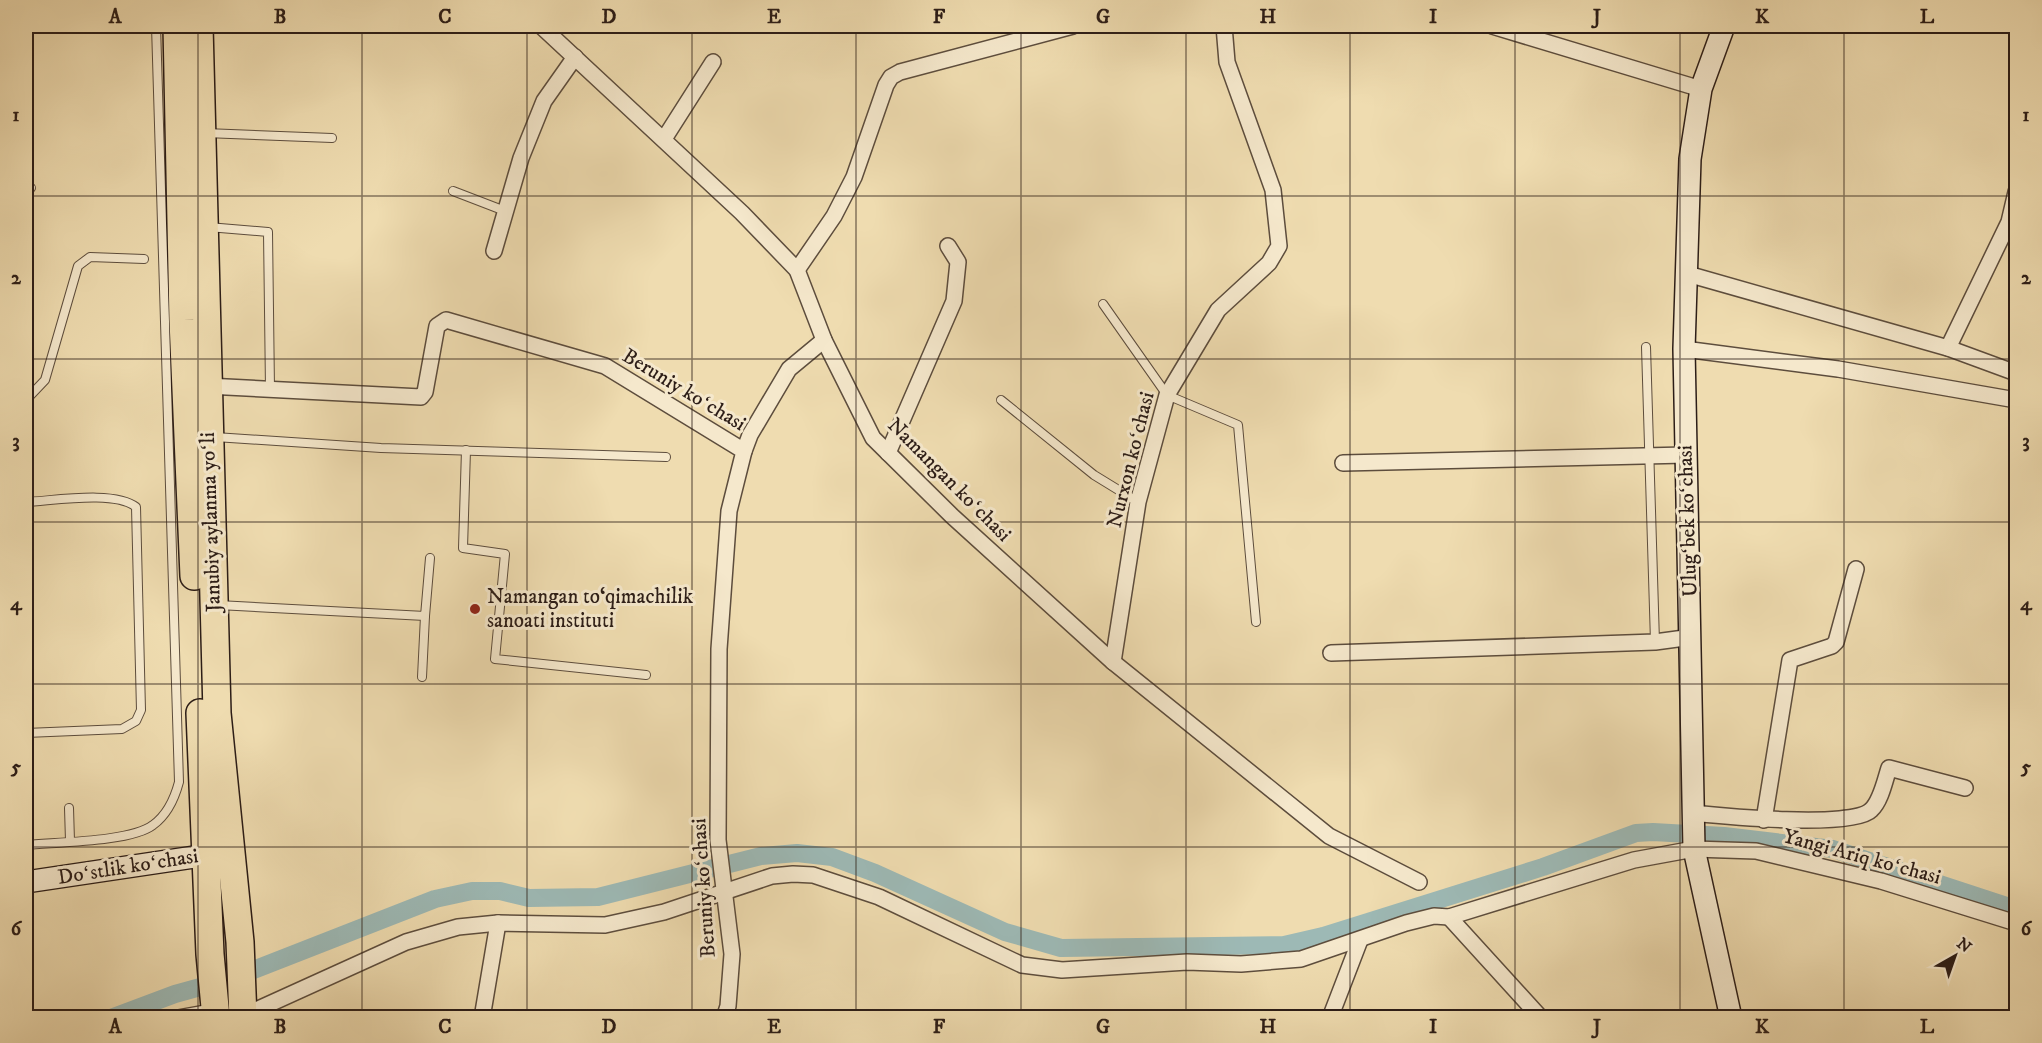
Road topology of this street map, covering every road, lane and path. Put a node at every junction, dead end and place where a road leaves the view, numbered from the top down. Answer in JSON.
{"nodes":[{"id":1,"x":156,"y":26,"type":"edge"},
{"id":2,"x":177,"y":26,"type":"edge"},
{"id":3,"x":199,"y":26,"type":"edge"},
{"id":4,"x":542,"y":26,"type":"edge"},
{"id":5,"x":1073,"y":26,"type":"edge"},
{"id":6,"x":1224,"y":26,"type":"edge"},
{"id":7,"x":1492,"y":26,"type":"edge"},
{"id":8,"x":1724,"y":26,"type":"edge"},
{"id":9,"x":575,"y":57,"type":"junction"},
{"id":10,"x":713,"y":62,"type":"dead end"},
{"id":11,"x":1701,"y":89,"type":"junction"},
{"id":12,"x":201,"y":133,"type":"junction"},
{"id":13,"x":332,"y":138,"type":"dead end"},
{"id":14,"x":664,"y":139,"type":"junction"},
{"id":15,"x":453,"y":191,"type":"dead end"},
{"id":16,"x":2016,"y":192,"type":"edge"},
{"id":17,"x":505,"y":211,"type":"junction"},
{"id":18,"x":2012,"y":223,"type":"edge"},
{"id":19,"x":203,"y":226,"type":"junction"},
{"id":20,"x":948,"y":246,"type":"dead end"},
{"id":21,"x":494,"y":251,"type":"dead end"},
{"id":22,"x":144,"y":259,"type":"dead end"},
{"id":23,"x":797,"y":270,"type":"junction"},
{"id":24,"x":1684,"y":273,"type":"junction"},
{"id":25,"x":1103,"y":304,"type":"dead end"},
{"id":26,"x":824,"y":340,"type":"junction"},
{"id":27,"x":1646,"y":347,"type":"dead end"},
{"id":28,"x":1948,"y":348,"type":"junction"},
{"id":29,"x":1684,"y":349,"type":"junction"},
{"id":30,"x":2016,"y":373,"type":"edge"},
{"id":31,"x":207,"y":386,"type":"junction"},
{"id":32,"x":270,"y":389,"type":"junction"},
{"id":33,"x":1167,"y":395,"type":"junction"},
{"id":34,"x":26,"y":400,"type":"edge"},
{"id":35,"x":1001,"y":400,"type":"dead end"},
{"id":36,"x":2016,"y":400,"type":"edge"},
{"id":37,"x":208,"y":437,"type":"junction"},
{"id":38,"x":466,"y":450,"type":"junction"},
{"id":39,"x":744,"y":451,"type":"junction"},
{"id":40,"x":888,"y":453,"type":"junction"},
{"id":41,"x":1686,"y":455,"type":"junction"},
{"id":42,"x":666,"y":457,"type":"dead end"},
{"id":43,"x":1649,"y":457,"type":"junction"},
{"id":44,"x":1343,"y":464,"type":"dead end"},
{"id":45,"x":26,"y":502,"type":"edge"},
{"id":46,"x":1138,"y":502,"type":"junction"},
{"id":47,"x":430,"y":558,"type":"dead end"},
{"id":48,"x":1856,"y":569,"type":"dead end"},
{"id":49,"x":213,"y":605,"type":"junction"},
{"id":50,"x":425,"y":616,"type":"junction"},
{"id":51,"x":1256,"y":622,"type":"dead end"},
{"id":52,"x":1692,"y":637,"type":"junction"},
{"id":53,"x":1655,"y":642,"type":"junction"},
{"id":54,"x":1331,"y":653,"type":"dead end"},
{"id":55,"x":1113,"y":662,"type":"junction"},
{"id":56,"x":646,"y":675,"type":"dead end"},
{"id":57,"x":422,"y":677,"type":"dead end"},
{"id":58,"x":26,"y":733,"type":"edge"},
{"id":59,"x":1965,"y":788,"type":"dead end"},
{"id":60,"x":69,"y":808,"type":"dead end"},
{"id":61,"x":1692,"y":813,"type":"junction"},
{"id":62,"x":1764,"y":820,"type":"junction"},
{"id":63,"x":70,"y":841,"type":"junction"},
{"id":64,"x":26,"y":845,"type":"edge"},
{"id":65,"x":1694,"y":849,"type":"junction"},
{"id":66,"x":219,"y":853,"type":"junction"},
{"id":67,"x":26,"y":882,"type":"edge"},
{"id":68,"x":1419,"y":882,"type":"dead end"},
{"id":69,"x":725,"y":886,"type":"junction"},
{"id":70,"x":1449,"y":918,"type":"junction"},
{"id":71,"x":498,"y":923,"type":"junction"},
{"id":72,"x":2016,"y":923,"type":"edge"},
{"id":73,"x":1359,"y":940,"type":"junction"},
{"id":74,"x":244,"y":1010,"type":"edge"},
{"id":75,"x":217,"y":1014,"type":"edge"},
{"id":76,"x":178,"y":1017,"type":"edge"},
{"id":77,"x":482,"y":1017,"type":"edge"},
{"id":78,"x":724,"y":1017,"type":"edge"},
{"id":79,"x":1330,"y":1017,"type":"edge"},
{"id":80,"x":1541,"y":1017,"type":"edge"},
{"id":81,"x":1731,"y":1017,"type":"edge"}],
"edges":[{"from":1,"to":63,"type":"lane"},
{"from":2,"to":66,"type":"highway","name":"Janubiy aylanma yoʻli"},
{"from":3,"to":12,"type":"highway","name":"Janubiy aylanma yoʻli"},
{"from":4,"to":9,"type":"street","name":"Namangan koʻchasi"},
{"from":5,"to":23,"type":"street"},
{"from":6,"to":33,"type":"street","name":"Nurxon koʻchasi"},
{"from":7,"to":11,"type":"street"},
{"from":8,"to":11,"type":"street","name":"Ulugʻbek koʻchasi"},
{"from":9,"to":14,"type":"street","name":"Namangan koʻchasi"},
{"from":9,"to":17,"type":"street"},
{"from":10,"to":14,"type":"street"},
{"from":11,"to":24,"type":"street","name":"Ulugʻbek koʻchasi"},
{"from":12,"to":13,"type":"lane"},
{"from":12,"to":19,"type":"highway","name":"Janubiy aylanma yoʻli"},
{"from":14,"to":23,"type":"street","name":"Namangan koʻchasi"},
{"from":15,"to":17,"type":"lane"},
{"from":16,"to":18,"type":"street"},
{"from":17,"to":21,"type":"street"},
{"from":18,"to":28,"type":"street"},
{"from":19,"to":31,"type":"highway","name":"Janubiy aylanma yoʻli"},
{"from":19,"to":32,"type":"lane"},
{"from":20,"to":40,"type":"street"},
{"from":22,"to":34,"type":"lane"},
{"from":23,"to":26,"type":"street","name":"Namangan koʻchasi"},
{"from":24,"to":28,"type":"street"},
{"from":24,"to":29,"type":"street","name":"Ulugʻbek koʻchasi"},
{"from":25,"to":33,"type":"lane"},
{"from":26,"to":39,"type":"street"},
{"from":26,"to":40,"type":"street","name":"Namangan koʻchasi"},
{"from":27,"to":43,"type":"lane"},
{"from":28,"to":30,"type":"street"},
{"from":29,"to":36,"type":"street"},
{"from":29,"to":41,"type":"street","name":"Ulugʻbek koʻchasi"},
{"from":31,"to":32,"type":"street","name":"Beruniy koʻchasi"},
{"from":31,"to":37,"type":"highway","name":"Janubiy aylanma yoʻli"},
{"from":32,"to":39,"type":"street","name":"Beruniy koʻchasi"},
{"from":33,"to":46,"type":"street","name":"Nurxon koʻchasi"},
{"from":33,"to":51,"type":"lane"},
{"from":35,"to":46,"type":"lane"},
{"from":37,"to":38,"type":"lane"},
{"from":37,"to":49,"type":"highway","name":"Janubiy aylanma yoʻli"},
{"from":38,"to":42,"type":"lane"},
{"from":38,"to":56,"type":"lane"},
{"from":39,"to":69,"type":"street","name":"Beruniy koʻchasi"},
{"from":40,"to":55,"type":"street","name":"Namangan koʻchasi"},
{"from":41,"to":43,"type":"street"},
{"from":41,"to":52,"type":"street","name":"Ulugʻbek koʻchasi"},
{"from":43,"to":44,"type":"street"},
{"from":43,"to":53,"type":"lane"},
{"from":45,"to":58,"type":"lane"},
{"from":46,"to":55,"type":"street","name":"Nurxon koʻchasi"},
{"from":47,"to":50,"type":"lane"},
{"from":48,"to":62,"type":"street"},
{"from":49,"to":50,"type":"lane"},
{"from":49,"to":66,"type":"highway","name":"Janubiy aylanma yoʻli"},
{"from":50,"to":57,"type":"lane"},
{"from":52,"to":53,"type":"street"},
{"from":52,"to":61,"type":"street","name":"Ulugʻbek koʻchasi"},
{"from":53,"to":54,"type":"street"},
{"from":55,"to":68,"type":"street","name":"Namangan koʻchasi"},
{"from":59,"to":62,"type":"street"},
{"from":60,"to":63,"type":"lane"},
{"from":61,"to":62,"type":"street"},
{"from":61,"to":65,"type":"street","name":"Ulugʻbek koʻchasi"},
{"from":63,"to":64,"type":"lane"},
{"from":65,"to":70,"type":"street","name":"Yangi Ariq koʻchasi"},
{"from":65,"to":72,"type":"street","name":"Yangi Ariq koʻchasi"},
{"from":65,"to":81,"type":"street","name":"Ulugʻbek koʻchasi"},
{"from":66,"to":67,"type":"street","name":"Doʻstlik koʻchasi"},
{"from":66,"to":74,"type":"highway","name":"Janubiy aylanma yoʻli"},
{"from":66,"to":75,"type":"highway","name":"Janubiy aylanma yoʻli"},
{"from":69,"to":71,"type":"street","name":"Yangi Ariq koʻchasi"},
{"from":69,"to":73,"type":"street","name":"Yangi Ariq koʻchasi"},
{"from":69,"to":78,"type":"street","name":"Beruniy koʻchasi"},
{"from":70,"to":73,"type":"street","name":"Yangi Ariq koʻchasi"},
{"from":70,"to":80,"type":"street"},
{"from":71,"to":74,"type":"street","name":"Yangi Ariq koʻchasi"},
{"from":71,"to":77,"type":"street"},
{"from":73,"to":79,"type":"street"},
{"from":75,"to":76,"type":"street"}]}
